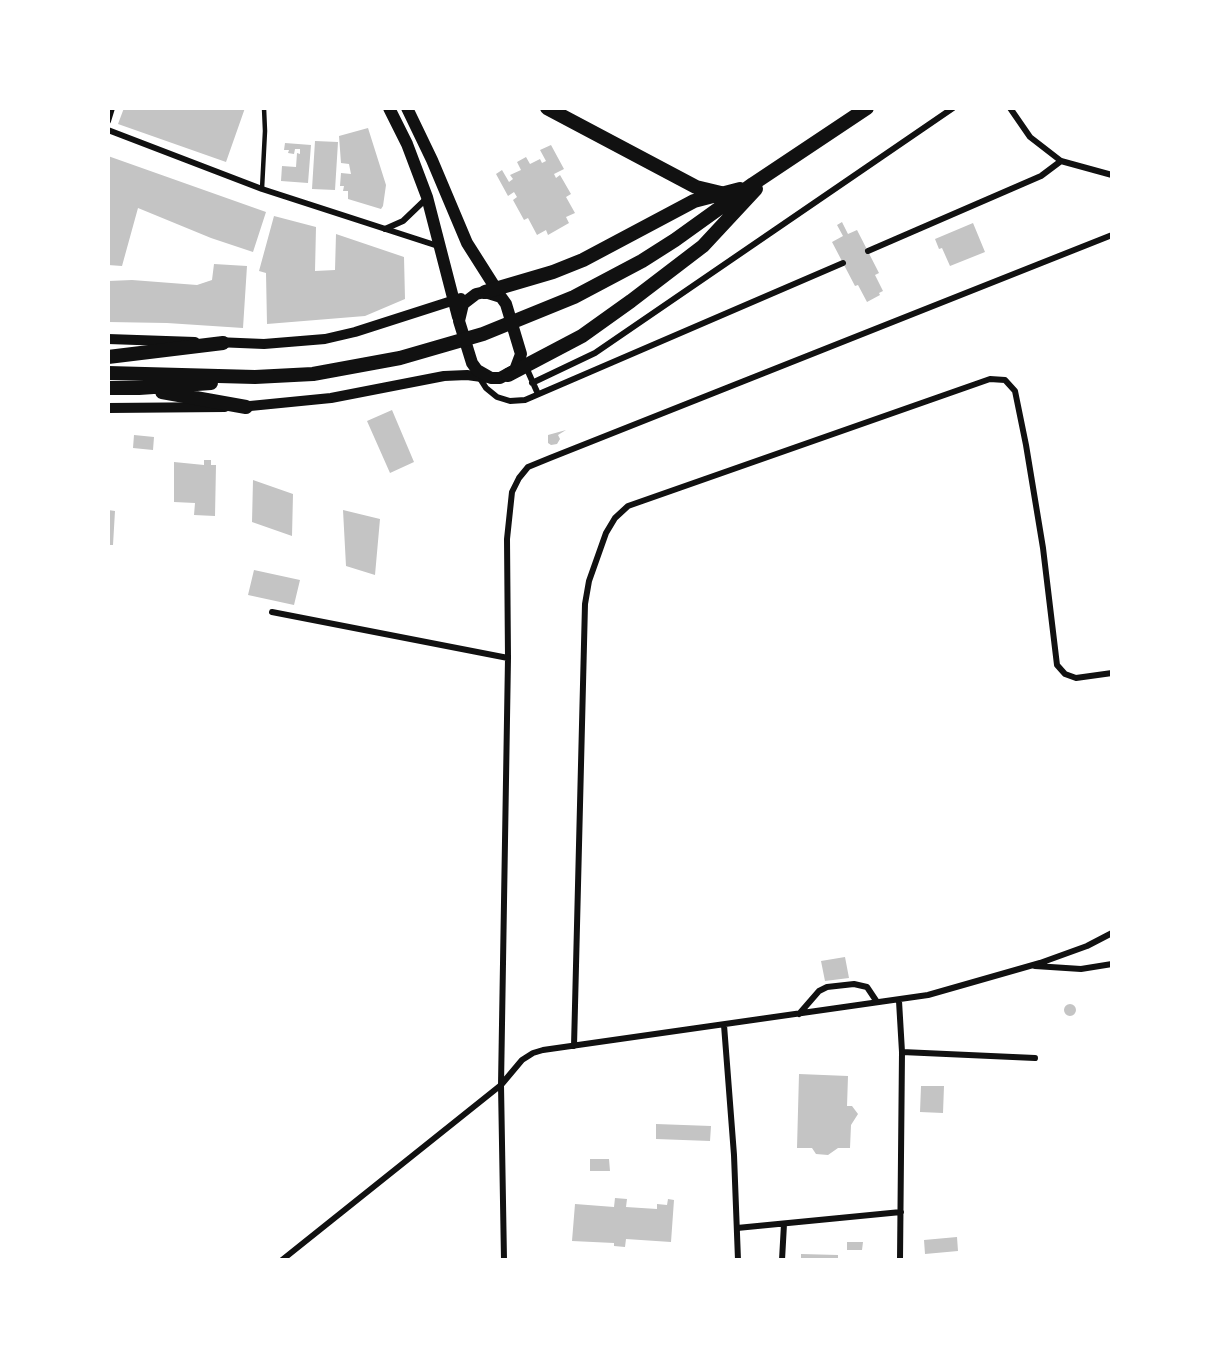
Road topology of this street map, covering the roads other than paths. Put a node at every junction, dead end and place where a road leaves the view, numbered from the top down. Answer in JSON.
{"nodes":[{"id":1,"x":112,"y":108,"type":"edge"},
{"id":2,"x":264,"y":108,"type":"edge"},
{"id":3,"x":389,"y":108,"type":"edge"},
{"id":4,"x":407,"y":108,"type":"edge"},
{"id":5,"x":547,"y":108,"type":"edge"},
{"id":6,"x":867,"y":108,"type":"edge"},
{"id":7,"x":953,"y":108,"type":"edge"},
{"id":8,"x":1010,"y":108,"type":"edge"},
{"id":9,"x":108,"y":121,"type":"edge"},
{"id":10,"x":108,"y":130,"type":"edge"},
{"id":11,"x":1061,"y":161,"type":"junction"},
{"id":12,"x":783,"y":164,"type":"junction"},
{"id":13,"x":1112,"y":175,"type":"edge"},
{"id":14,"x":753,"y":184,"type":"junction"},
{"id":15,"x":262,"y":189,"type":"junction"},
{"id":16,"x":723,"y":193,"type":"junction"},
{"id":17,"x":427,"y":197,"type":"junction"},
{"id":18,"x":385,"y":230,"type":"junction"},
{"id":19,"x":1112,"y":235,"type":"edge"},
{"id":20,"x":440,"y":247,"type":"junction"},
{"id":21,"x":868,"y":251,"type":"dead end"},
{"id":22,"x":843,"y":263,"type":"dead end"},
{"id":23,"x":490,"y":294,"type":"junction"},
{"id":24,"x":454,"y":301,"type":"junction"},
{"id":25,"x":459,"y":321,"type":"junction"},
{"id":26,"x":108,"y":339,"type":"edge"},
{"id":27,"x":223,"y":343,"type":"junction"},
{"id":28,"x":108,"y":357,"type":"edge"},
{"id":29,"x":523,"y":360,"type":"junction"},
{"id":30,"x":108,"y":373,"type":"edge"},
{"id":31,"x":508,"y":375,"type":"joint"},
{"id":32,"x":255,"y":377,"type":"junction"},
{"id":33,"x":485,"y":377,"type":"junction"},
{"id":34,"x":532,"y":383,"type":"junction"},
{"id":35,"x":108,"y":388,"type":"edge"},
{"id":36,"x":140,"y":388,"type":"junction"},
{"id":37,"x":538,"y":394,"type":"junction"},
{"id":38,"x":246,"y":407,"type":"junction"},
{"id":39,"x":108,"y":408,"type":"edge"},
{"id":40,"x":272,"y":612,"type":"dead end"},
{"id":41,"x":508,"y":657,"type":"junction"},
{"id":42,"x":1112,"y":673,"type":"edge"},
{"id":43,"x":1112,"y":933,"type":"edge"},
{"id":44,"x":1112,"y":964,"type":"edge"},
{"id":45,"x":1031,"y":966,"type":"junction"},
{"id":46,"x":899,"y":1000,"type":"junction"},
{"id":47,"x":877,"y":1002,"type":"junction"},
{"id":48,"x":799,"y":1014,"type":"junction"},
{"id":49,"x":724,"y":1025,"type":"junction"},
{"id":50,"x":574,"y":1046,"type":"junction"},
{"id":51,"x":902,"y":1052,"type":"junction"},
{"id":52,"x":1035,"y":1058,"type":"dead end"},
{"id":53,"x":501,"y":1085,"type":"junction"},
{"id":54,"x":901,"y":1212,"type":"junction"},
{"id":55,"x":784,"y":1224,"type":"junction"},
{"id":56,"x":737,"y":1228,"type":"junction"},
{"id":57,"x":282,"y":1260,"type":"edge"},
{"id":58,"x":504,"y":1260,"type":"edge"},
{"id":59,"x":738,"y":1260,"type":"edge"},
{"id":60,"x":782,"y":1260,"type":"edge"},
{"id":61,"x":900,"y":1260,"type":"edge"}],
"edges":[{"from":1,"to":9,"type":"street"},
{"from":2,"to":15,"type":"lane"},
{"from":3,"to":17,"type":"main road"},
{"from":4,"to":23,"type":"main road"},
{"from":5,"to":16,"type":"main road"},
{"from":6,"to":12,"type":"main road"},
{"from":7,"to":34,"type":"street"},
{"from":8,"to":11,"type":"street"},
{"from":10,"to":15,"type":"street"},
{"from":11,"to":13,"type":"street"},
{"from":11,"to":21,"type":"street"},
{"from":12,"to":14,"type":"main road"},
{"from":12,"to":29,"type":"main road"},
{"from":14,"to":16,"type":"main road"},
{"from":14,"to":32,"type":"main road"},
{"from":15,"to":18,"type":"street"},
{"from":16,"to":23,"type":"main road"},
{"from":17,"to":18,"type":"street"},
{"from":17,"to":20,"type":"main road"},
{"from":18,"to":20,"type":"street"},
{"from":19,"to":41,"type":"street"},
{"from":20,"to":24,"type":"main road"},
{"from":22,"to":37,"type":"street"},
{"from":23,"to":24,"type":"street"},
{"from":23,"to":25,"type":"main road"},
{"from":23,"to":29,"type":"main road"},
{"from":24,"to":25,"type":"main road"},
{"from":24,"to":27,"type":"street"},
{"from":25,"to":33,"type":"main road"},
{"from":26,"to":27,"type":"street"},
{"from":27,"to":28,"type":"main road"},
{"from":29,"to":31,"type":"main road"},
{"from":29,"to":34,"type":"street"},
{"from":30,"to":32,"type":"main road"},
{"from":31,"to":33,"type":"main road"},
{"from":32,"to":36,"type":"main road"},
{"from":33,"to":37,"type":"street"},
{"from":33,"to":38,"type":"street"},
{"from":34,"to":37,"type":"street"},
{"from":35,"to":36,"type":"main road"},
{"from":36,"to":38,"type":"main road"},
{"from":38,"to":39,"type":"street"},
{"from":40,"to":41,"type":"street"},
{"from":41,"to":53,"type":"street"},
{"from":42,"to":50,"type":"street"},
{"from":43,"to":45,"type":"street"},
{"from":44,"to":45,"type":"street"},
{"from":45,"to":46,"type":"street"},
{"from":46,"to":47,"type":"street"},
{"from":46,"to":51,"type":"street"},
{"from":47,"to":48,"type":"street"},
{"from":47,"to":48,"type":"street"},
{"from":48,"to":49,"type":"street"},
{"from":49,"to":50,"type":"street"},
{"from":49,"to":56,"type":"street"},
{"from":50,"to":53,"type":"street"},
{"from":51,"to":52,"type":"street"},
{"from":51,"to":54,"type":"street"},
{"from":53,"to":57,"type":"street"},
{"from":53,"to":58,"type":"street"},
{"from":54,"to":55,"type":"street"},
{"from":54,"to":61,"type":"street"},
{"from":55,"to":56,"type":"street"},
{"from":55,"to":60,"type":"street"},
{"from":56,"to":59,"type":"street"}]}
